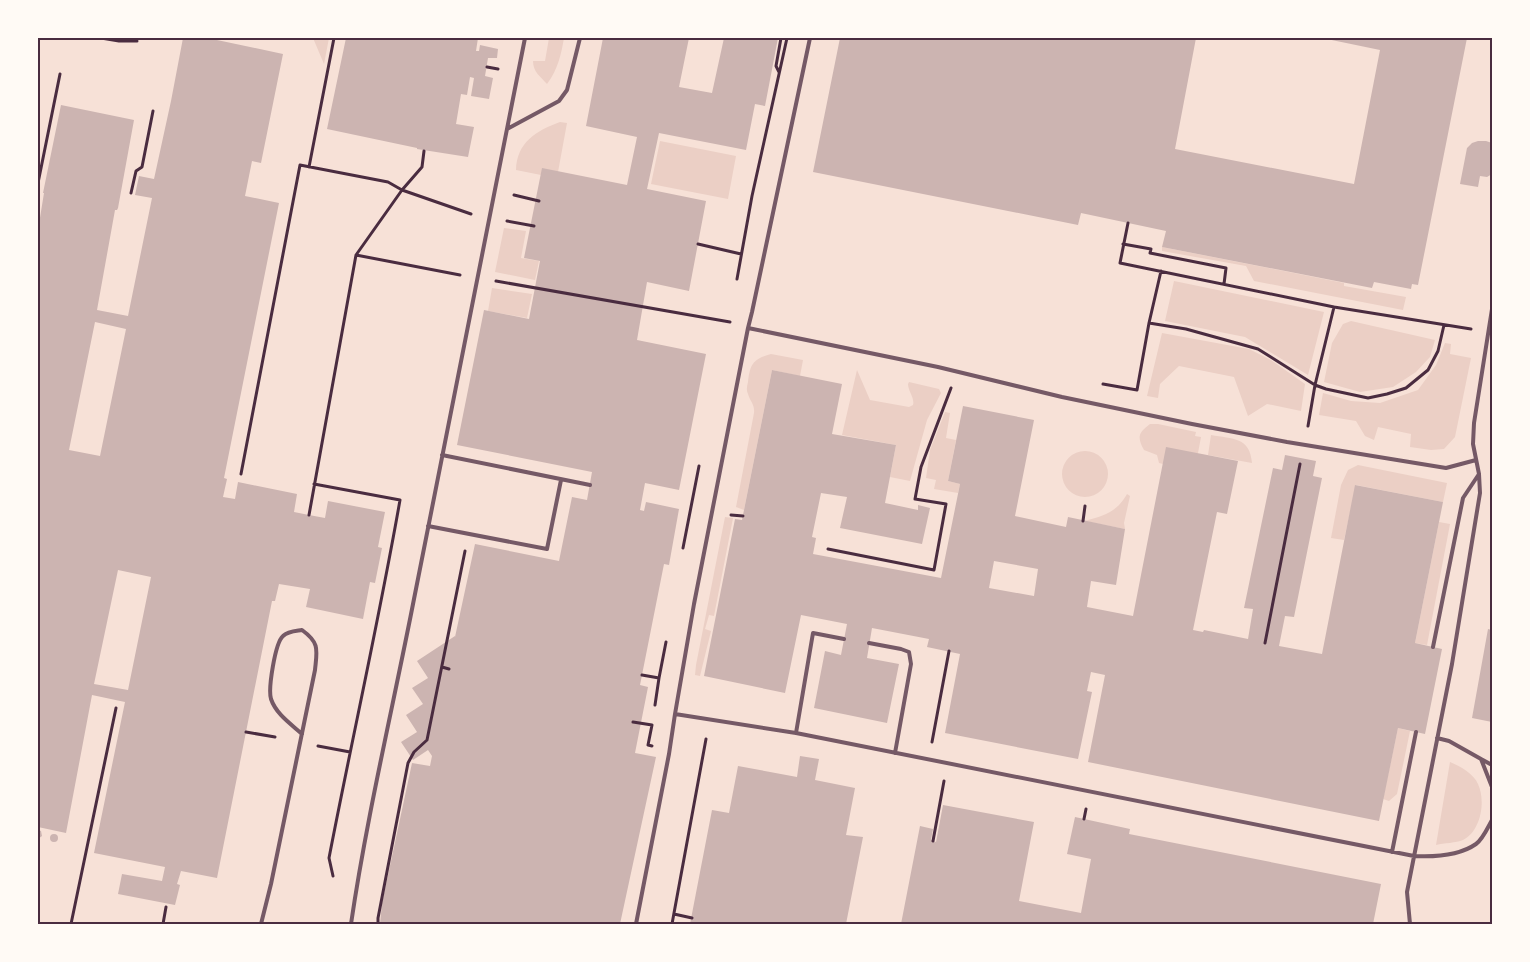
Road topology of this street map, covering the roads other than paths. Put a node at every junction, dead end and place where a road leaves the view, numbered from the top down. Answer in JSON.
{"nodes":[{"id":1,"x":525,"y":38,"type":"edge"},
{"id":2,"x":580,"y":38,"type":"edge"},
{"id":3,"x":810,"y":38,"type":"edge"},
{"id":4,"x":507,"y":129,"type":"junction"},
{"id":5,"x":1492,"y":309,"type":"edge"},
{"id":6,"x":748,"y":328,"type":"junction"},
{"id":7,"x":442,"y":455,"type":"junction"},
{"id":8,"x":1476,"y":460,"type":"junction"},
{"id":9,"x":1479,"y":474,"type":"junction"},
{"id":10,"x":561,"y":480,"type":"junction"},
{"id":11,"x":590,"y":485,"type":"dead end"},
{"id":12,"x":428,"y":526,"type":"junction"},
{"id":13,"x":844,"y":639,"type":"dead end"},
{"id":14,"x":869,"y":643,"type":"dead end"},
{"id":15,"x":1433,"y":647,"type":"dead end"},
{"id":16,"x":675,"y":714,"type":"junction"},
{"id":17,"x":1416,"y":732,"type":"dead end"},
{"id":18,"x":796,"y":733,"type":"junction"},
{"id":19,"x":302,"y":734,"type":"junction"},
{"id":20,"x":1437,"y":738,"type":"junction"},
{"id":21,"x":895,"y":753,"type":"junction"},
{"id":22,"x":1481,"y":759,"type":"junction"},
{"id":23,"x":1492,"y":765,"type":"edge"},
{"id":24,"x":1492,"y":816,"type":"edge"},
{"id":25,"x":1492,"y":820,"type":"edge"},
{"id":26,"x":1392,"y":852,"type":"junction"},
{"id":27,"x":1414,"y":856,"type":"junction"},
{"id":28,"x":261,"y":924,"type":"edge"},
{"id":29,"x":351,"y":924,"type":"edge"},
{"id":30,"x":636,"y":924,"type":"edge"},
{"id":31,"x":1410,"y":924,"type":"edge"}],
"edges":[{"from":1,"to":4,"type":"lane"},
{"from":2,"to":4,"type":"lane"},
{"from":3,"to":6,"type":"lane"},
{"from":4,"to":7,"type":"lane"},
{"from":5,"to":8,"type":"lane"},
{"from":6,"to":8,"type":"lane"},
{"from":6,"to":16,"type":"lane"},
{"from":7,"to":10,"type":"lane"},
{"from":7,"to":12,"type":"lane"},
{"from":8,"to":9,"type":"lane"},
{"from":9,"to":15,"type":"lane"},
{"from":9,"to":20,"type":"lane"},
{"from":10,"to":11,"type":"lane"},
{"from":10,"to":12,"type":"lane"},
{"from":12,"to":29,"type":"lane"},
{"from":13,"to":18,"type":"lane"},
{"from":14,"to":21,"type":"lane"},
{"from":16,"to":18,"type":"lane"},
{"from":16,"to":30,"type":"lane"},
{"from":17,"to":26,"type":"lane"},
{"from":18,"to":21,"type":"lane"},
{"from":19,"to":19,"type":"lane"},
{"from":19,"to":28,"type":"lane"},
{"from":20,"to":22,"type":"lane"},
{"from":20,"to":27,"type":"lane"},
{"from":21,"to":26,"type":"lane"},
{"from":22,"to":23,"type":"lane"},
{"from":22,"to":24,"type":"lane"},
{"from":25,"to":27,"type":"lane"},
{"from":26,"to":27,"type":"lane"},
{"from":27,"to":31,"type":"lane"}]}
